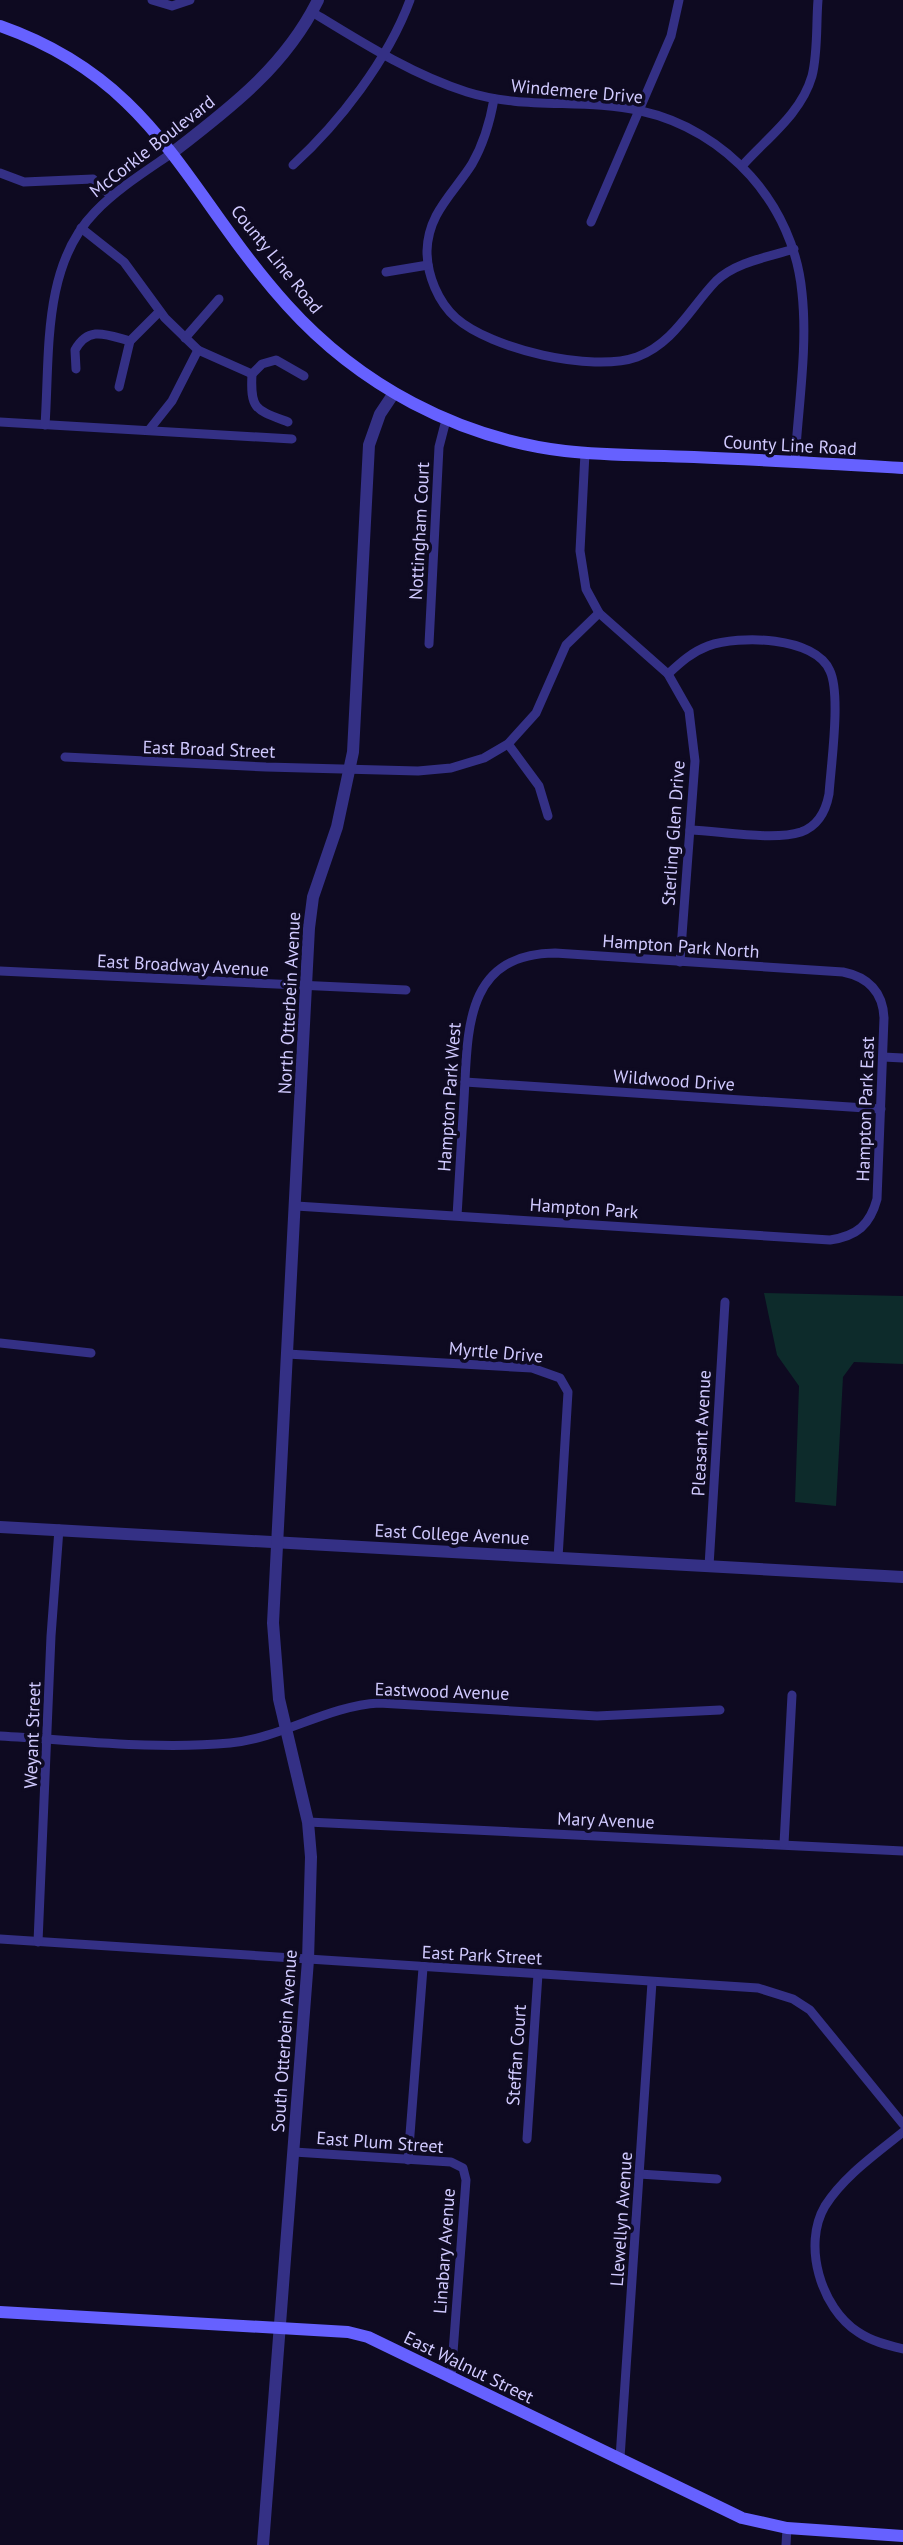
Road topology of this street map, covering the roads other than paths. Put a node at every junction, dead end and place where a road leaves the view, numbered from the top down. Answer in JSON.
{"nodes":[{"id":1,"x":152,"y":0,"type":"edge"},
{"id":2,"x":190,"y":0,"type":"edge"},
{"id":3,"x":410,"y":0,"type":"edge"},
{"id":4,"x":679,"y":0,"type":"edge"},
{"id":5,"x":818,"y":0,"type":"edge"},
{"id":6,"x":316,"y":6,"type":"edge"},
{"id":7,"x":0,"y":27,"type":"edge"},
{"id":8,"x":382,"y":52,"type":"junction"},
{"id":9,"x":494,"y":99,"type":"junction"},
{"id":10,"x":639,"y":110,"type":"junction"},
{"id":11,"x":172,"y":153,"type":"junction"},
{"id":12,"x":293,"y":166,"type":"dead end"},
{"id":13,"x":742,"y":166,"type":"junction"},
{"id":14,"x":0,"y":173,"type":"edge"},
{"id":15,"x":111,"y":197,"type":"junction"},
{"id":16,"x":591,"y":222,"type":"dead end"},
{"id":17,"x":81,"y":228,"type":"junction"},
{"id":18,"x":794,"y":249,"type":"junction"},
{"id":19,"x":428,"y":265,"type":"junction"},
{"id":20,"x":386,"y":272,"type":"dead end"},
{"id":21,"x":219,"y":299,"type":"dead end"},
{"id":22,"x":159,"y":312,"type":"junction"},
{"id":23,"x":185,"y":338,"type":"junction"},
{"id":24,"x":130,"y":341,"type":"junction"},
{"id":25,"x":198,"y":350,"type":"junction"},
{"id":26,"x":76,"y":369,"type":"dead end"},
{"id":27,"x":253,"y":374,"type":"junction"},
{"id":28,"x":304,"y":376,"type":"dead end"},
{"id":29,"x":119,"y":387,"type":"dead end"},
{"id":30,"x":394,"y":393,"type":"junction"},
{"id":31,"x":446,"y":419,"type":"junction"},
{"id":32,"x":0,"y":422,"type":"edge"},
{"id":33,"x":288,"y":422,"type":"dead end"},
{"id":34,"x":45,"y":425,"type":"junction"},
{"id":35,"x":149,"y":430,"type":"junction"},
{"id":36,"x":292,"y":439,"type":"dead end"},
{"id":37,"x":585,"y":453,"type":"junction"},
{"id":38,"x":795,"y":462,"type":"junction"},
{"id":39,"x":903,"y":468,"type":"edge"},
{"id":40,"x":599,"y":613,"type":"junction"},
{"id":41,"x":429,"y":645,"type":"dead end"},
{"id":42,"x":668,"y":674,"type":"junction"},
{"id":43,"x":508,"y":744,"type":"junction"},
{"id":44,"x":65,"y":757,"type":"dead end"},
{"id":45,"x":351,"y":769,"type":"junction"},
{"id":46,"x":548,"y":816,"type":"dead end"},
{"id":47,"x":690,"y":830,"type":"junction"},
{"id":48,"x":680,"y":962,"type":"junction"},
{"id":49,"x":0,"y":971,"type":"edge"},
{"id":50,"x":485,"y":983,"type":"joint"},
{"id":51,"x":308,"y":987,"type":"junction"},
{"id":52,"x":405,"y":990,"type":"dead end"},
{"id":53,"x":877,"y":992,"type":"joint"},
{"id":54,"x":883,"y":1057,"type":"junction"},
{"id":55,"x":903,"y":1058,"type":"edge"},
{"id":56,"x":465,"y":1082,"type":"junction"},
{"id":57,"x":881,"y":1109,"type":"junction"},
{"id":58,"x":296,"y":1206,"type":"junction"},
{"id":59,"x":457,"y":1216,"type":"junction"},
{"id":60,"x":866,"y":1226,"type":"joint"},
{"id":61,"x":725,"y":1302,"type":"dead end"},
{"id":62,"x":0,"y":1343,"type":"edge"},
{"id":63,"x":91,"y":1353,"type":"dead end"},
{"id":64,"x":287,"y":1354,"type":"junction"},
{"id":65,"x":0,"y":1527,"type":"edge"},
{"id":66,"x":59,"y":1530,"type":"junction"},
{"id":67,"x":276,"y":1543,"type":"junction"},
{"id":68,"x":558,"y":1558,"type":"junction"},
{"id":69,"x":709,"y":1566,"type":"junction"},
{"id":70,"x":903,"y":1577,"type":"edge"},
{"id":71,"x":792,"y":1695,"type":"dead end"},
{"id":72,"x":720,"y":1710,"type":"dead end"},
{"id":73,"x":286,"y":1731,"type":"junction"},
{"id":74,"x":0,"y":1736,"type":"edge"},
{"id":75,"x":47,"y":1739,"type":"junction"},
{"id":76,"x":308,"y":1822,"type":"junction"},
{"id":77,"x":784,"y":1844,"type":"junction"},
{"id":78,"x":903,"y":1851,"type":"edge"},
{"id":79,"x":0,"y":1939,"type":"edge"},
{"id":80,"x":38,"y":1942,"type":"junction"},
{"id":81,"x":307,"y":1960,"type":"junction"},
{"id":82,"x":423,"y":1968,"type":"junction"},
{"id":83,"x":538,"y":1974,"type":"junction"},
{"id":84,"x":652,"y":1982,"type":"junction"},
{"id":85,"x":903,"y":2124,"type":"edge"},
{"id":86,"x":903,"y":2132,"type":"edge"},
{"id":87,"x":527,"y":2139,"type":"dead end"},
{"id":88,"x":294,"y":2152,"type":"junction"},
{"id":89,"x":408,"y":2160,"type":"junction"},
{"id":90,"x":463,"y":2168,"type":"joint"},
{"id":91,"x":639,"y":2174,"type":"junction"},
{"id":92,"x":717,"y":2179,"type":"dead end"},
{"id":93,"x":0,"y":2312,"type":"edge"},
{"id":94,"x":280,"y":2328,"type":"junction"},
{"id":95,"x":903,"y":2349,"type":"edge"},
{"id":96,"x":451,"y":2379,"type":"junction"},
{"id":97,"x":620,"y":2458,"type":"junction"},
{"id":98,"x":787,"y":2528,"type":"junction"},
{"id":99,"x":903,"y":2536,"type":"edge"},
{"id":100,"x":263,"y":2545,"type":"edge"},
{"id":101,"x":786,"y":2545,"type":"edge"}],
"edges":[{"from":1,"to":2,"type":"street"},
{"from":3,"to":8,"type":"street"},
{"from":4,"to":10,"type":"street"},
{"from":5,"to":13,"type":"street"},
{"from":6,"to":8,"type":"street","name":"Windemere Drive"},
{"from":6,"to":11,"type":"street","name":"McCorkle Boulevard"},
{"from":7,"to":11,"type":"main road","name":"County Line Road"},
{"from":8,"to":9,"type":"street","name":"Windemere Drive"},
{"from":8,"to":12,"type":"street"},
{"from":9,"to":10,"type":"street","name":"Windemere Drive"},
{"from":9,"to":19,"type":"street"},
{"from":10,"to":13,"type":"street","name":"Windemere Drive"},
{"from":10,"to":16,"type":"street"},
{"from":11,"to":15,"type":"street","name":"McCorkle Boulevard"},
{"from":11,"to":30,"type":"main road","name":"County Line Road"},
{"from":13,"to":18,"type":"street","name":"Windemere Drive"},
{"from":14,"to":15,"type":"street"},
{"from":15,"to":17,"type":"street","name":"McCorkle Boulevard"},
{"from":17,"to":22,"type":"street"},
{"from":17,"to":34,"type":"street","name":"McCorkle Boulevard"},
{"from":18,"to":19,"type":"street"},
{"from":18,"to":38,"type":"street","name":"Windemere Drive"},
{"from":19,"to":20,"type":"street"},
{"from":21,"to":23,"type":"street"},
{"from":22,"to":23,"type":"street"},
{"from":22,"to":24,"type":"street"},
{"from":23,"to":25,"type":"street"},
{"from":24,"to":26,"type":"street"},
{"from":24,"to":29,"type":"street"},
{"from":25,"to":27,"type":"street"},
{"from":25,"to":35,"type":"street"},
{"from":27,"to":28,"type":"street"},
{"from":27,"to":33,"type":"street"},
{"from":30,"to":31,"type":"main road","name":"County Line Road"},
{"from":30,"to":45,"type":"street","name":"North Otterbein Avenue"},
{"from":31,"to":37,"type":"main road","name":"County Line Road"},
{"from":31,"to":41,"type":"street","name":"Nottingham Court"},
{"from":32,"to":34,"type":"street"},
{"from":34,"to":35,"type":"street"},
{"from":35,"to":36,"type":"street"},
{"from":37,"to":38,"type":"main road","name":"County Line Road"},
{"from":37,"to":40,"type":"street","name":"Sterling Glen Drive"},
{"from":38,"to":39,"type":"main road","name":"County Line Road"},
{"from":40,"to":42,"type":"street","name":"Sterling Glen Drive"},
{"from":40,"to":43,"type":"street"},
{"from":42,"to":47,"type":"street","name":"Sterling Glen Drive"},
{"from":42,"to":47,"type":"street"},
{"from":43,"to":45,"type":"street","name":"East Broad Street"},
{"from":43,"to":46,"type":"street"},
{"from":44,"to":45,"type":"street","name":"East Broad Street"},
{"from":45,"to":51,"type":"street","name":"North Otterbein Avenue"},
{"from":47,"to":48,"type":"street","name":"Sterling Glen Drive"},
{"from":48,"to":50,"type":"street","name":"Hampton Park North"},
{"from":48,"to":53,"type":"street","name":"Hampton Park North"},
{"from":49,"to":51,"type":"street","name":"East Broadway Avenue"},
{"from":50,"to":56,"type":"street","name":"Hampton Park West"},
{"from":51,"to":52,"type":"street","name":"East Broadway Avenue"},
{"from":51,"to":58,"type":"street","name":"North Otterbein Avenue"},
{"from":53,"to":54,"type":"street","name":"Hampton Park East"},
{"from":54,"to":55,"type":"street"},
{"from":54,"to":57,"type":"street","name":"Hampton Park East"},
{"from":56,"to":57,"type":"street","name":"Wildwood Drive"},
{"from":56,"to":59,"type":"street","name":"Hampton Park West"},
{"from":57,"to":60,"type":"street","name":"Hampton Park East"},
{"from":58,"to":59,"type":"street","name":"Hampton Park"},
{"from":58,"to":64,"type":"street","name":"North Otterbein Avenue"},
{"from":59,"to":60,"type":"street","name":"Hampton Park"},
{"from":61,"to":69,"type":"street","name":"Pleasant Avenue"},
{"from":62,"to":63,"type":"street"},
{"from":64,"to":67,"type":"street","name":"North Otterbein Avenue"},
{"from":64,"to":68,"type":"street","name":"Myrtle Drive"},
{"from":65,"to":66,"type":"street","name":"East College Avenue"},
{"from":66,"to":67,"type":"street","name":"East College Avenue"},
{"from":66,"to":75,"type":"street","name":"Weyant Street"},
{"from":67,"to":68,"type":"street","name":"East College Avenue"},
{"from":67,"to":73,"type":"street","name":"South Otterbein Avenue"},
{"from":68,"to":69,"type":"street","name":"East College Avenue"},
{"from":69,"to":70,"type":"street","name":"East College Avenue"},
{"from":71,"to":77,"type":"street"},
{"from":72,"to":73,"type":"street","name":"Eastwood Avenue"},
{"from":73,"to":75,"type":"street","name":"Eastwood Avenue"},
{"from":73,"to":76,"type":"street","name":"South Otterbein Avenue"},
{"from":74,"to":75,"type":"street","name":"Eastwood Avenue"},
{"from":75,"to":80,"type":"street","name":"Weyant Street"},
{"from":76,"to":77,"type":"street","name":"Mary Avenue"},
{"from":76,"to":81,"type":"street","name":"South Otterbein Avenue"},
{"from":77,"to":78,"type":"street","name":"Mary Avenue"},
{"from":79,"to":80,"type":"street","name":"East Park Street"},
{"from":80,"to":81,"type":"street","name":"East Park Street"},
{"from":81,"to":82,"type":"street","name":"East Park Street"},
{"from":81,"to":88,"type":"street","name":"South Otterbein Avenue"},
{"from":82,"to":83,"type":"street","name":"East Park Street"},
{"from":82,"to":89,"type":"street"},
{"from":83,"to":84,"type":"street","name":"East Park Street"},
{"from":83,"to":87,"type":"street","name":"Steffan Court"},
{"from":84,"to":85,"type":"street","name":"East Park Street"},
{"from":84,"to":91,"type":"street","name":"Llewellyn Avenue"},
{"from":86,"to":95,"type":"street"},
{"from":88,"to":89,"type":"street","name":"East Plum Street"},
{"from":88,"to":94,"type":"street","name":"South Otterbein Avenue"},
{"from":89,"to":90,"type":"street","name":"East Plum Street"},
{"from":90,"to":96,"type":"street","name":"Linabary Avenue"},
{"from":91,"to":92,"type":"street"},
{"from":91,"to":97,"type":"street","name":"Llewellyn Avenue"},
{"from":93,"to":94,"type":"main road","name":"East Walnut Street"},
{"from":94,"to":96,"type":"main road","name":"East Walnut Street"},
{"from":94,"to":100,"type":"street","name":"South Otterbein Avenue"},
{"from":96,"to":97,"type":"main road","name":"East Walnut Street"},
{"from":97,"to":98,"type":"main road","name":"East Walnut Street"},
{"from":98,"to":99,"type":"main road","name":"East Walnut Street"},
{"from":98,"to":101,"type":"street"}]}
